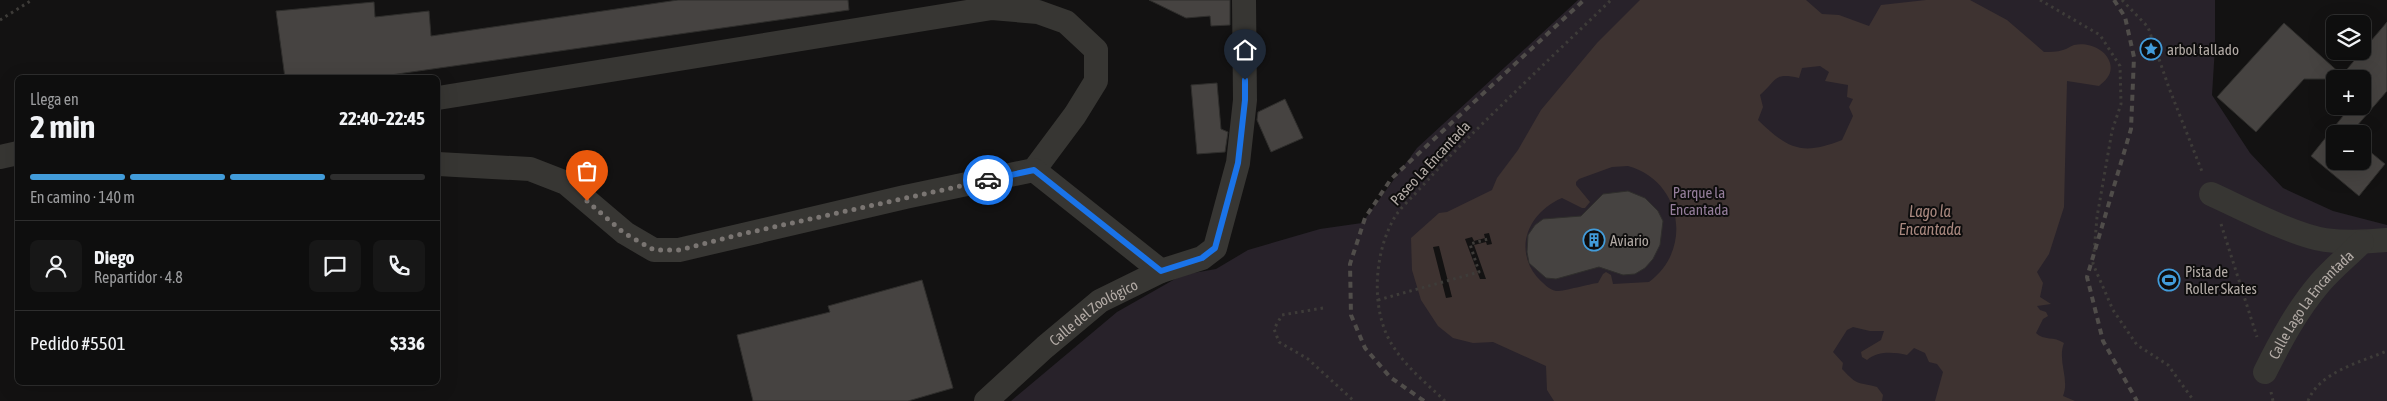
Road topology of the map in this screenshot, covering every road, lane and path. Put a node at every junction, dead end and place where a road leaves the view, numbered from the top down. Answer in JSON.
{"nodes":[{"id":1,"x":32,"y":0,"type":"edge"},
{"id":2,"x":1244,"y":0,"type":"edge"},
{"id":3,"x":1611,"y":0,"type":"edge"},
{"id":4,"x":2040,"y":0,"type":"edge"},
{"id":5,"x":0,"y":20,"type":"edge"},
{"id":6,"x":440,"y":98,"type":"edge"},
{"id":7,"x":15,"y":154,"type":"edge"},
{"id":8,"x":0,"y":157,"type":"edge"},
{"id":9,"x":440,"y":164,"type":"edge"},
{"id":10,"x":1034,"y":170,"type":"junction"},
{"id":11,"x":2210,"y":194,"type":"dead end"},
{"id":12,"x":1488,"y":239,"type":"dead end"},
{"id":13,"x":2387,"y":240,"type":"edge"},
{"id":14,"x":2362,"y":242,"type":"junction"},
{"id":15,"x":1161,"y":271,"type":"junction"},
{"id":16,"x":1378,"y":300,"type":"junction"},
{"id":17,"x":1323,"y":308,"type":"dead end"},
{"id":18,"x":2387,"y":351,"type":"edge"},
{"id":19,"x":2265,"y":372,"type":"dead end"},
{"id":20,"x":986,"y":401,"type":"edge"},
{"id":21,"x":1354,"y":401,"type":"edge"},
{"id":22,"x":1445,"y":401,"type":"edge"},
{"id":23,"x":2194,"y":401,"type":"edge"},
{"id":24,"x":2308,"y":401,"type":"edge"}],
"edges":[{"from":1,"to":5,"type":"path"},
{"from":2,"to":15,"type":"street","name":"Calle del Zoológico"},
{"from":3,"to":16,"type":"path","name":"Paseo La Encantada"},
{"from":4,"to":23,"type":"path"},
{"from":6,"to":10,"type":"street"},
{"from":7,"to":8,"type":"street"},
{"from":9,"to":10,"type":"street"},
{"from":10,"to":15,"type":"street"},
{"from":11,"to":14,"type":"street","name":"Calle Lago La Encantada"},
{"from":12,"to":16,"type":"path"},
{"from":13,"to":14,"type":"street","name":"Calle Lago La Encantada"},
{"from":14,"to":19,"type":"street","name":"Calle Lago La Encantada"},
{"from":15,"to":20,"type":"street","name":"Calle del Zoológico"},
{"from":16,"to":22,"type":"path","name":"Paseo La Encantada"},
{"from":17,"to":21,"type":"path"},
{"from":18,"to":24,"type":"path"}]}
